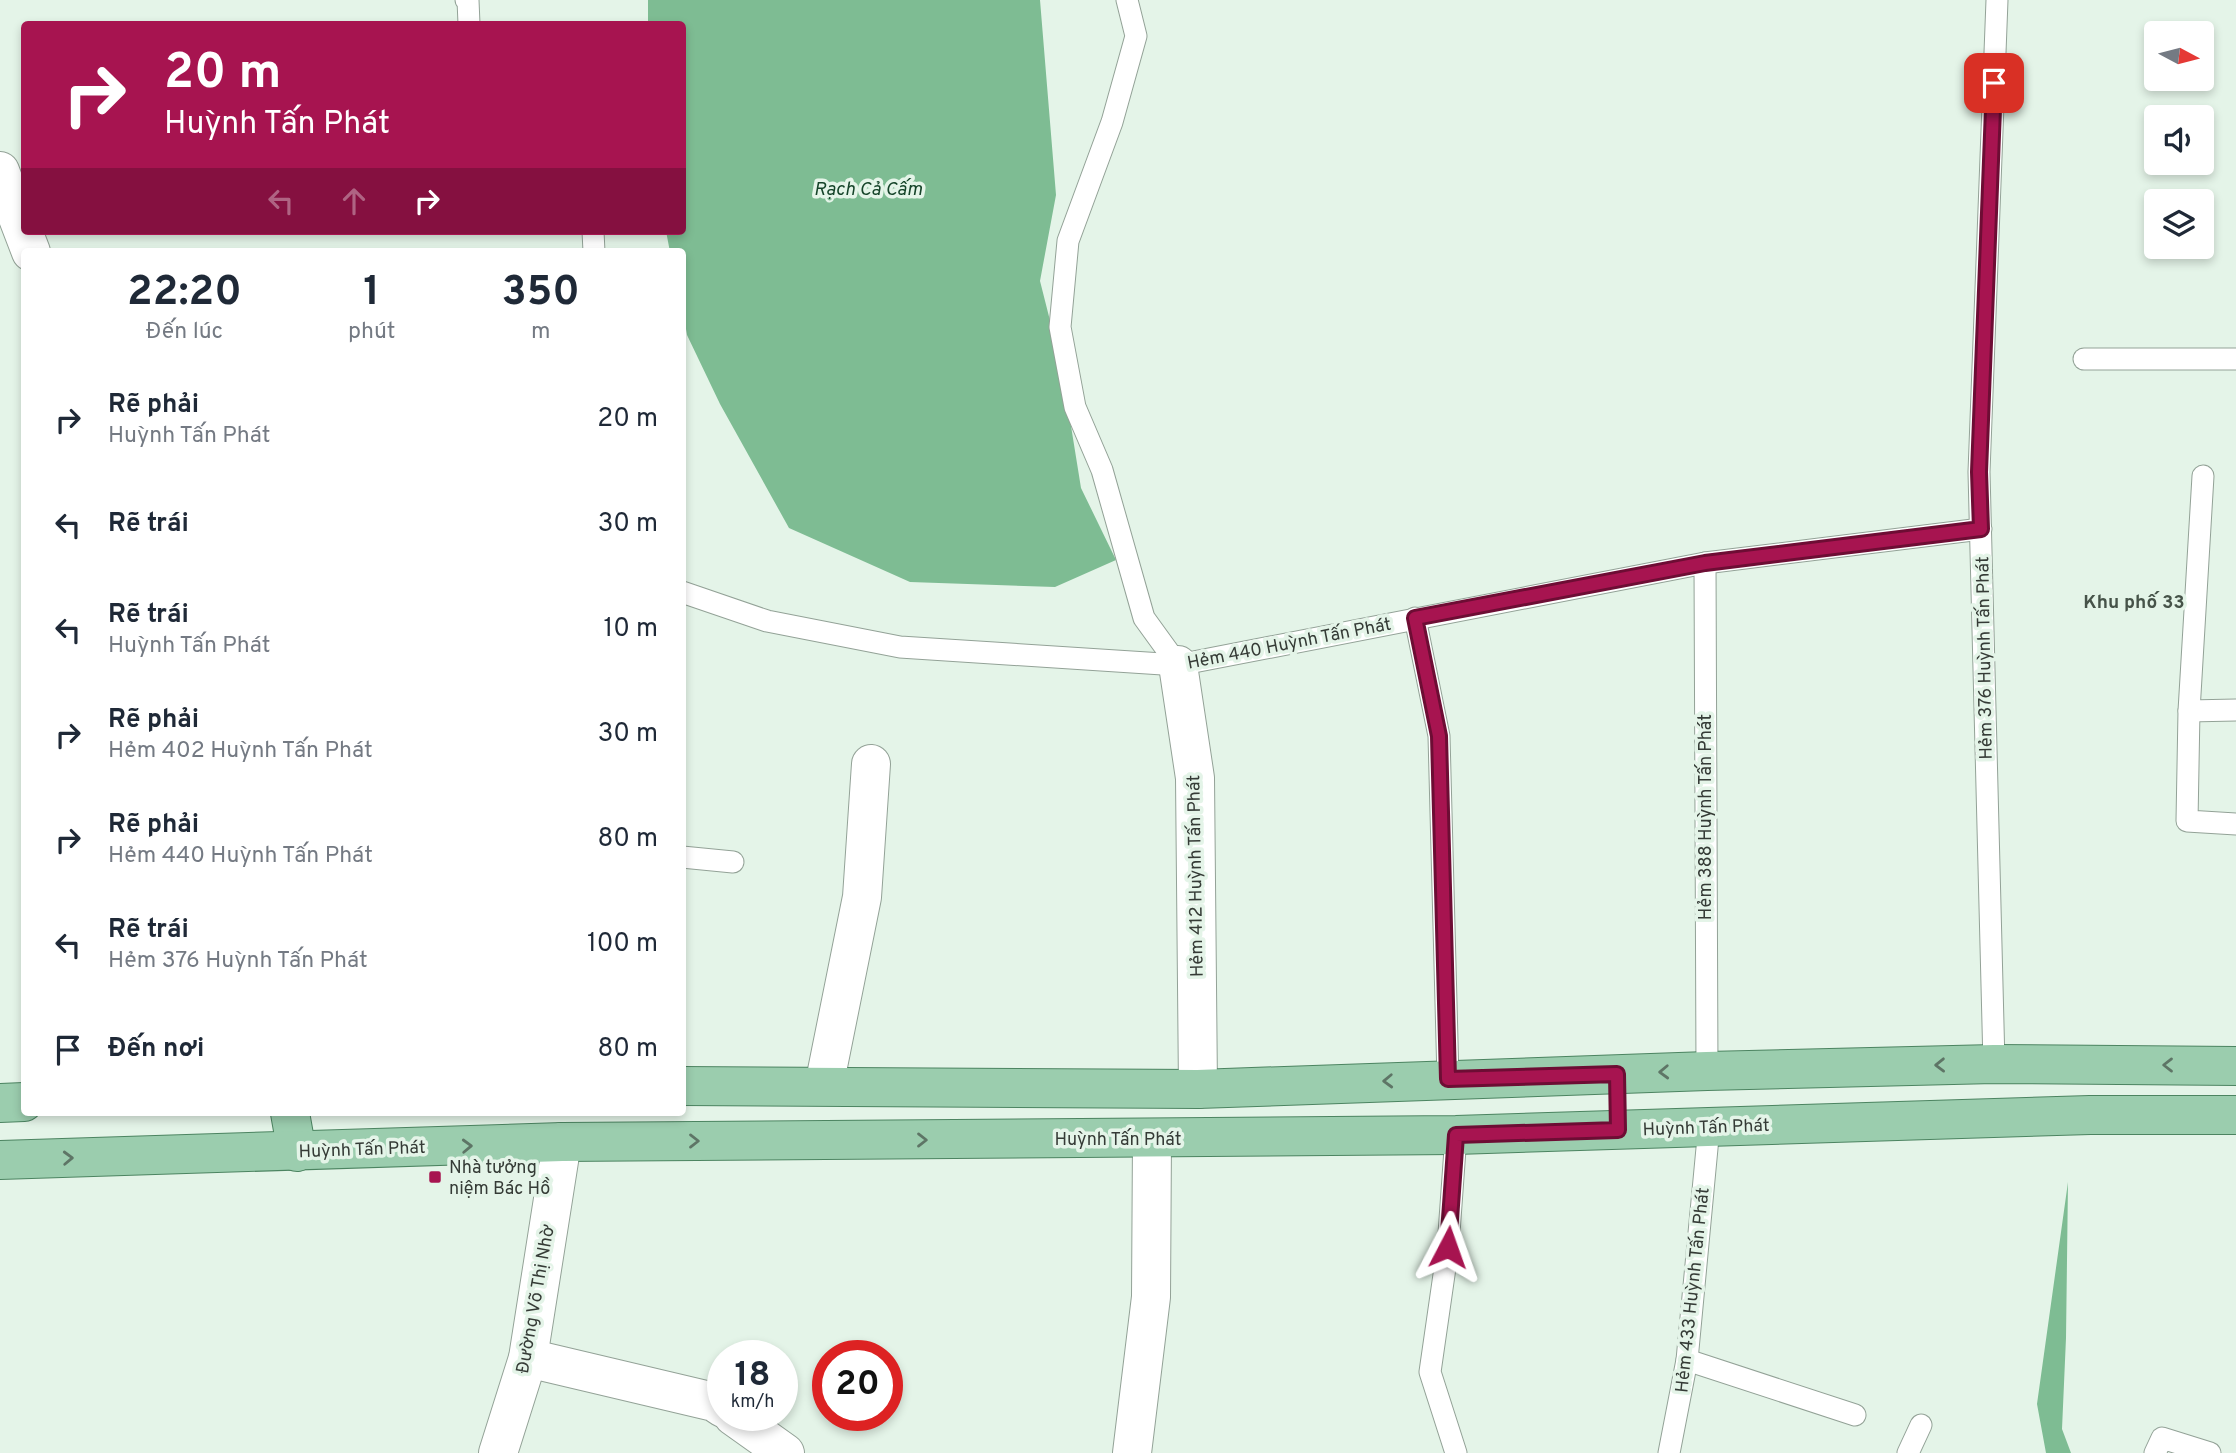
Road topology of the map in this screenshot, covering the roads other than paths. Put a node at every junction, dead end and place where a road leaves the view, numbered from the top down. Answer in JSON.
{"nodes":[{"id":1,"x":467,"y":0,"type":"edge"},
{"id":2,"x":1127,"y":0,"type":"edge"},
{"id":3,"x":1997,"y":0,"type":"edge"},
{"id":4,"x":469,"y":21,"type":"edge"},
{"id":5,"x":0,"y":172,"type":"edge"},
{"id":6,"x":21,"y":226,"type":"edge"},
{"id":7,"x":2084,"y":359,"type":"dead end"},
{"id":8,"x":2236,"y":359,"type":"edge"},
{"id":9,"x":2203,"y":476,"type":"dead end"},
{"id":10,"x":1981,"y":529,"type":"junction"},
{"id":11,"x":1705,"y":563,"type":"junction"},
{"id":12,"x":686,"y":593,"type":"edge"},
{"id":13,"x":1415,"y":618,"type":"junction"},
{"id":14,"x":1178,"y":665,"type":"junction"},
{"id":15,"x":2236,"y":710,"type":"edge"},
{"id":16,"x":2189,"y":711,"type":"junction"},
{"id":17,"x":871,"y":764,"type":"dead end"},
{"id":18,"x":2236,"y":824,"type":"edge"},
{"id":19,"x":686,"y":857,"type":"edge"},
{"id":20,"x":733,"y":862,"type":"dead end"},
{"id":21,"x":1994,"y":1064,"type":"junction"},
{"id":22,"x":2236,"y":1066,"type":"edge"},
{"id":23,"x":1707,"y":1070,"type":"junction"},
{"id":24,"x":1617,"y":1074,"type":"junction"},
{"id":25,"x":1448,"y":1079,"type":"junction"},
{"id":26,"x":686,"y":1086,"type":"edge"},
{"id":27,"x":824,"y":1086,"type":"junction"},
{"id":28,"x":1198,"y":1089,"type":"junction"},
{"id":29,"x":0,"y":1102,"type":"edge"},
{"id":30,"x":21,"y":1102,"type":"edge"},
{"id":31,"x":2236,"y":1115,"type":"edge"},
{"id":32,"x":291,"y":1116,"type":"edge"},
{"id":33,"x":562,"y":1127,"type":"edge"},
{"id":34,"x":1709,"y":1127,"type":"junction"},
{"id":35,"x":1618,"y":1130,"type":"junction"},
{"id":36,"x":1456,"y":1135,"type":"junction"},
{"id":37,"x":1152,"y":1139,"type":"junction"},
{"id":38,"x":297,"y":1152,"type":"junction"},
{"id":39,"x":0,"y":1160,"type":"edge"},
{"id":40,"x":528,"y":1358,"type":"junction"},
{"id":41,"x":1687,"y":1360,"type":"junction"},
{"id":42,"x":707,"y":1400,"type":"edge"},
{"id":43,"x":1855,"y":1415,"type":"dead end"},
{"id":44,"x":1921,"y":1424,"type":"dead end"},
{"id":45,"x":754,"y":1431,"type":"edge"},
{"id":46,"x":498,"y":1453,"type":"edge"},
{"id":47,"x":785,"y":1453,"type":"edge"},
{"id":48,"x":1132,"y":1453,"type":"edge"},
{"id":49,"x":1456,"y":1453,"type":"edge"},
{"id":50,"x":1669,"y":1453,"type":"edge"},
{"id":51,"x":1908,"y":1453,"type":"edge"},
{"id":52,"x":2155,"y":1453,"type":"edge"},
{"id":53,"x":2210,"y":1453,"type":"edge"}],
"edges":[{"from":1,"to":4,"type":"lane"},
{"from":2,"to":14,"type":"lane"},
{"from":3,"to":10,"type":"lane","name":"Hẻm 376 Huỳnh Tấn Phát"},
{"from":5,"to":6,"type":"street"},
{"from":7,"to":8,"type":"lane"},
{"from":9,"to":16,"type":"lane"},
{"from":10,"to":11,"type":"lane","name":"Hẻm 440 Huỳnh Tấn Phát"},
{"from":10,"to":21,"type":"lane","name":"Hẻm 376 Huỳnh Tấn Phát"},
{"from":11,"to":13,"type":"lane","name":"Hẻm 440 Huỳnh Tấn Phát"},
{"from":11,"to":23,"type":"lane","name":"Hẻm 388 Huỳnh Tấn Phát"},
{"from":12,"to":14,"type":"lane","name":"Hẻm 440 Huỳnh Tấn Phát"},
{"from":13,"to":14,"type":"lane","name":"Hẻm 440 Huỳnh Tấn Phát"},
{"from":13,"to":25,"type":"lane"},
{"from":14,"to":28,"type":"street","name":"Hẻm 412 Huỳnh Tấn Phát"},
{"from":15,"to":16,"type":"lane"},
{"from":16,"to":18,"type":"lane"},
{"from":17,"to":27,"type":"street"},
{"from":19,"to":20,"type":"lane"},
{"from":22,"to":21,"type":"main road","one_way":true},
{"from":21,"to":23,"type":"main road","one_way":true},
{"from":23,"to":24,"type":"main road","one_way":true},
{"from":24,"to":25,"type":"main road"},
{"from":24,"to":35,"type":"main road"},
{"from":25,"to":28,"type":"main road","one_way":true},
{"from":26,"to":27,"type":"main road"},
{"from":27,"to":28,"type":"main road"},
{"from":29,"to":30,"type":"main road"},
{"from":31,"to":34,"type":"main road","name":"Huỳnh Tấn Phát"},
{"from":32,"to":38,"type":"main road"},
{"from":33,"to":37,"type":"main road","name":"Huỳnh Tấn Phát","one_way":true},
{"from":38,"to":33,"type":"main road","name":"Huỳnh Tấn Phát","one_way":true},
{"from":33,"to":40,"type":"street","name":"Đường Võ Thị Nhờ"},
{"from":34,"to":35,"type":"main road","name":"Huỳnh Tấn Phát"},
{"from":34,"to":41,"type":"lane","name":"Hẻm 433 Huỳnh Tấn Phát"},
{"from":35,"to":36,"type":"main road","name":"Huỳnh Tấn Phát"},
{"from":36,"to":37,"type":"main road","name":"Huỳnh Tấn Phát"},
{"from":36,"to":49,"type":"lane"},
{"from":37,"to":48,"type":"street"},
{"from":39,"to":38,"type":"main road","name":"Huỳnh Tấn Phát","one_way":true},
{"from":40,"to":42,"type":"street"},
{"from":40,"to":46,"type":"street","name":"Đường Võ Thị Nhờ"},
{"from":41,"to":43,"type":"lane"},
{"from":41,"to":50,"type":"lane","name":"Hẻm 433 Huỳnh Tấn Phát"},
{"from":44,"to":51,"type":"lane"},
{"from":45,"to":47,"type":"street"},
{"from":52,"to":53,"type":"lane"}]}
